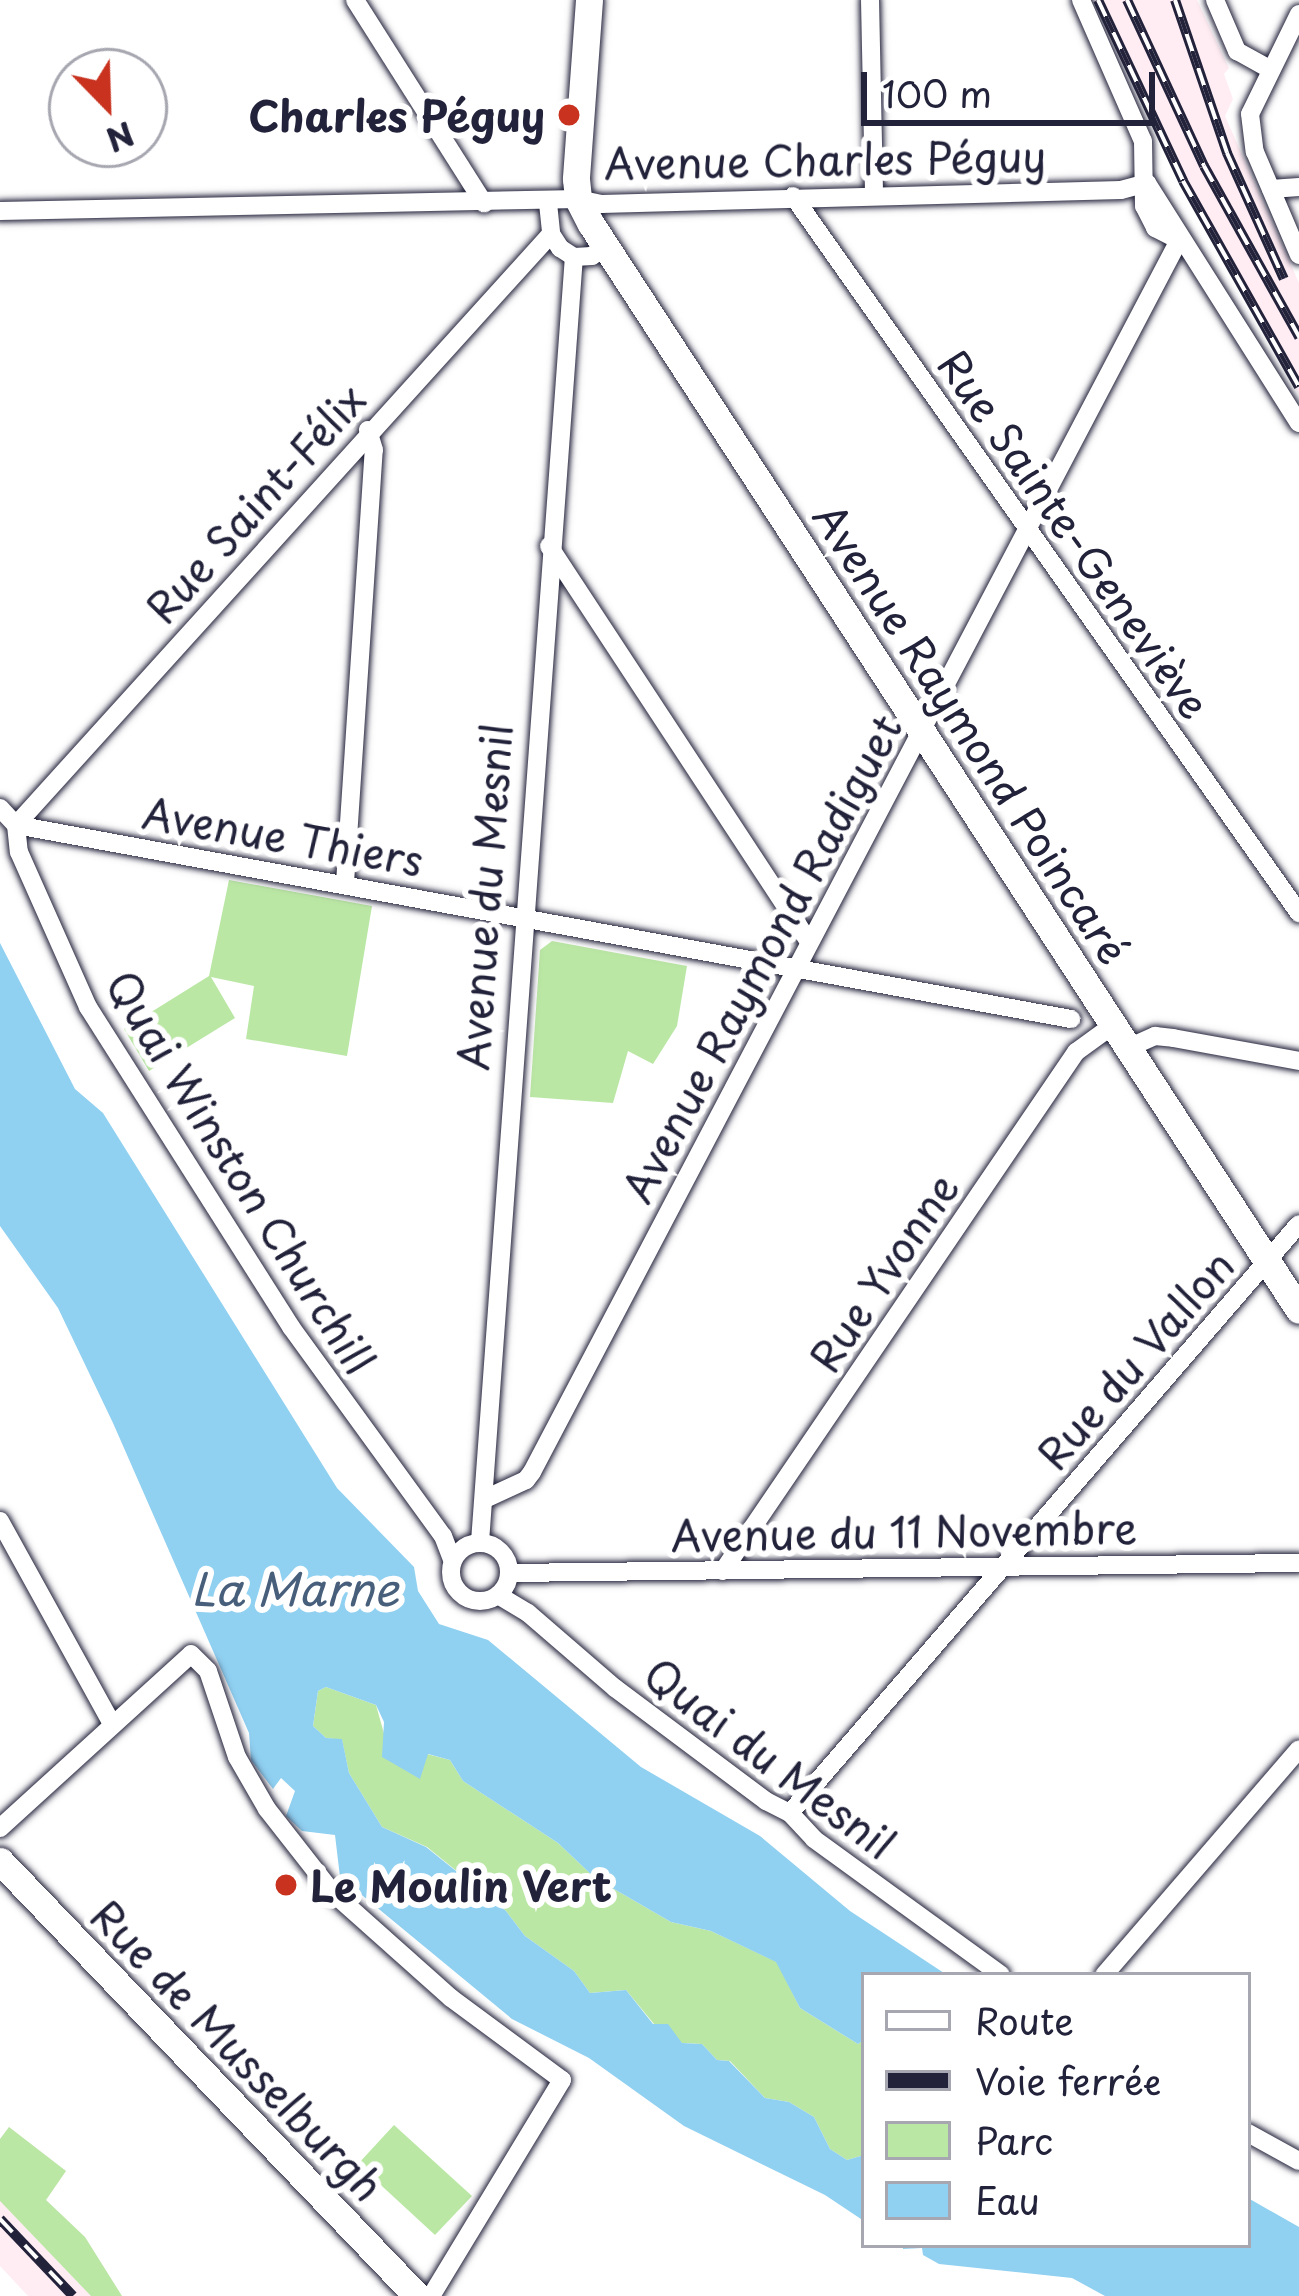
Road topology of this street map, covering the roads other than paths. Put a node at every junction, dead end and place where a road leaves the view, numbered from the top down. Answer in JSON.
{"nodes":[{"id":1,"x":355,"y":0,"type":"edge"},
{"id":2,"x":589,"y":0,"type":"edge"},
{"id":3,"x":870,"y":0,"type":"edge"},
{"id":4,"x":1081,"y":0,"type":"edge"},
{"id":5,"x":1215,"y":0,"type":"edge"},
{"id":6,"x":1299,"y":14,"type":"edge"},
{"id":7,"x":1270,"y":69,"type":"junction"},
{"id":8,"x":1147,"y":183,"type":"junction"},
{"id":9,"x":1299,"y":187,"type":"edge"},
{"id":10,"x":1270,"y":189,"type":"junction"},
{"id":11,"x":874,"y":193,"type":"junction"},
{"id":12,"x":793,"y":196,"type":"junction"},
{"id":13,"x":578,"y":199,"type":"junction"},
{"id":14,"x":484,"y":203,"type":"junction"},
{"id":15,"x":548,"y":203,"type":"junction"},
{"id":16,"x":0,"y":211,"type":"edge"},
{"id":17,"x":551,"y":234,"type":"junction"},
{"id":18,"x":1179,"y":241,"type":"junction"},
{"id":19,"x":604,"y":246,"type":"junction"},
{"id":20,"x":1299,"y":256,"type":"edge"},
{"id":21,"x":574,"y":257,"type":"junction"},
{"id":22,"x":1299,"y":423,"type":"edge"},
{"id":23,"x":368,"y":430,"type":"junction"},
{"id":24,"x":1030,"y":532,"type":"junction"},
{"id":25,"x":549,"y":546,"type":"junction"},
{"id":26,"x":921,"y":732,"type":"junction"},
{"id":27,"x":0,"y":808,"type":"edge"},
{"id":28,"x":16,"y":825,"type":"junction"},
{"id":29,"x":345,"y":883,"type":"junction"},
{"id":30,"x":1299,"y":913,"type":"edge"},
{"id":31,"x":525,"y":917,"type":"junction"},
{"id":32,"x":808,"y":941,"type":"junction"},
{"id":33,"x":794,"y":968,"type":"junction"},
{"id":34,"x":1096,"y":999,"type":"junction"},
{"id":35,"x":1071,"y":1018,"type":"junction"},
{"id":36,"x":1120,"y":1036,"type":"junction"},
{"id":37,"x":1084,"y":1041,"type":"junction"},
{"id":38,"x":1299,"y":1061,"type":"edge"},
{"id":39,"x":1299,"y":1224,"type":"edge"},
{"id":40,"x":1267,"y":1261,"type":"junction"},
{"id":41,"x":1299,"y":1310,"type":"edge"},
{"id":42,"x":487,"y":1498,"type":"junction"},
{"id":43,"x":0,"y":1521,"type":"edge"},
{"id":44,"x":480,"y":1542,"type":"junction"},
{"id":45,"x":452,"y":1560,"type":"junction"},
{"id":46,"x":1299,"y":1563,"type":"edge"},
{"id":47,"x":1006,"y":1565,"type":"junction"},
{"id":48,"x":723,"y":1571,"type":"junction"},
{"id":49,"x":509,"y":1573,"type":"junction"},
{"id":50,"x":498,"y":1595,"type":"junction"},
{"id":51,"x":112,"y":1724,"type":"junction"},
{"id":52,"x":1299,"y":1749,"type":"edge"},
{"id":53,"x":790,"y":1813,"type":"junction"},
{"id":54,"x":0,"y":1828,"type":"edge"},
{"id":55,"x":0,"y":1862,"type":"edge"},
{"id":56,"x":997,"y":1972,"type":"edge"},
{"id":57,"x":1107,"y":1972,"type":"edge"},
{"id":58,"x":1251,"y":2135,"type":"edge"},
{"id":59,"x":1299,"y":2161,"type":"edge"},
{"id":60,"x":417,"y":2296,"type":"edge"},
{"id":61,"x":431,"y":2296,"type":"edge"}],
"edges":[{"from":1,"to":14,"type":"street"},
{"from":2,"to":13,"type":"street"},
{"from":3,"to":11,"type":"street"},
{"from":4,"to":8,"type":"street"},
{"from":5,"to":7,"type":"street"},
{"from":6,"to":7,"type":"street"},
{"from":7,"to":10,"type":"street"},
{"from":8,"to":11,"type":"street","name":"Avenue Charles Péguy"},
{"from":8,"to":18,"type":"street"},
{"from":9,"to":10,"type":"street"},
{"from":10,"to":20,"type":"street"},
{"from":11,"to":12,"type":"street","name":"Avenue Charles Péguy"},
{"from":12,"to":13,"type":"street","name":"Avenue Charles Péguy"},
{"from":12,"to":24,"type":"street","name":"Rue Sainte-Geneviève"},
{"from":13,"to":15,"type":"street","name":"Avenue Charles Péguy"},
{"from":13,"to":19,"type":"street","name":"Avenue Raymond Poincaré"},
{"from":14,"to":15,"type":"street","name":"Avenue Charles Péguy"},
{"from":14,"to":16,"type":"street","name":"Avenue Charles Péguy"},
{"from":15,"to":17,"type":"street"},
{"from":17,"to":21,"type":"street"},
{"from":17,"to":23,"type":"street","name":"Rue Saint-Félix"},
{"from":18,"to":22,"type":"street"},
{"from":18,"to":24,"type":"street","name":"Avenue Raymond Radiguet"},
{"from":19,"to":21,"type":"street"},
{"from":19,"to":26,"type":"street","name":"Avenue Raymond Poincaré"},
{"from":21,"to":25,"type":"street","name":"Avenue du Mesnil"},
{"from":23,"to":28,"type":"street","name":"Rue Saint-Félix"},
{"from":23,"to":29,"type":"street"},
{"from":24,"to":26,"type":"street","name":"Avenue Raymond Radiguet"},
{"from":24,"to":30,"type":"street","name":"Rue Sainte-Geneviève"},
{"from":25,"to":31,"type":"street","name":"Avenue du Mesnil"},
{"from":25,"to":32,"type":"street"},
{"from":26,"to":32,"type":"street","name":"Avenue Raymond Radiguet"},
{"from":26,"to":34,"type":"street","name":"Avenue Raymond Poincaré"},
{"from":27,"to":28,"type":"street","name":"Quai Winston Churchill"},
{"from":28,"to":29,"type":"street","name":"Avenue Thiers"},
{"from":28,"to":45,"type":"street","name":"Quai Winston Churchill"},
{"from":29,"to":31,"type":"street","name":"Avenue Thiers"},
{"from":31,"to":33,"type":"street","name":"Avenue Thiers"},
{"from":31,"to":42,"type":"street","name":"Avenue du Mesnil"},
{"from":32,"to":33,"type":"street","name":"Avenue Raymond Radiguet"},
{"from":33,"to":35,"type":"street","name":"Avenue Thiers"},
{"from":33,"to":42,"type":"street","name":"Avenue Raymond Radiguet"},
{"from":34,"to":35,"type":"street"},
{"from":34,"to":36,"type":"street","name":"Avenue Raymond Poincaré"},
{"from":35,"to":37,"type":"street"},
{"from":36,"to":37,"type":"street","name":"Rue Yvonne"},
{"from":36,"to":38,"type":"street"},
{"from":36,"to":40,"type":"street","name":"Avenue Raymond Poincaré"},
{"from":37,"to":48,"type":"street","name":"Rue Yvonne"},
{"from":39,"to":40,"type":"street","name":"Rue du Vallon"},
{"from":40,"to":41,"type":"street","name":"Avenue Raymond Poincaré"},
{"from":40,"to":47,"type":"street","name":"Rue du Vallon"},
{"from":42,"to":44,"type":"street","name":"Avenue du Mesnil"},
{"from":43,"to":51,"type":"street"},
{"from":44,"to":45,"type":"street"},
{"from":44,"to":49,"type":"street"},
{"from":45,"to":50,"type":"street"},
{"from":46,"to":47,"type":"street","name":"Avenue du 11 Novembre"},
{"from":47,"to":48,"type":"street","name":"Avenue du 11 Novembre"},
{"from":47,"to":53,"type":"street","name":"Rue du Vallon"},
{"from":48,"to":49,"type":"street","name":"Avenue du 11 Novembre"},
{"from":49,"to":50,"type":"street"},
{"from":50,"to":53,"type":"street","name":"Quai du Mesnil"},
{"from":51,"to":54,"type":"street"},
{"from":51,"to":61,"type":"street"},
{"from":52,"to":57,"type":"street"},
{"from":53,"to":56,"type":"street","name":"Quai du Mesnil"},
{"from":55,"to":60,"type":"street","name":"Rue de Musselburgh"},
{"from":58,"to":59,"type":"street"}]}
